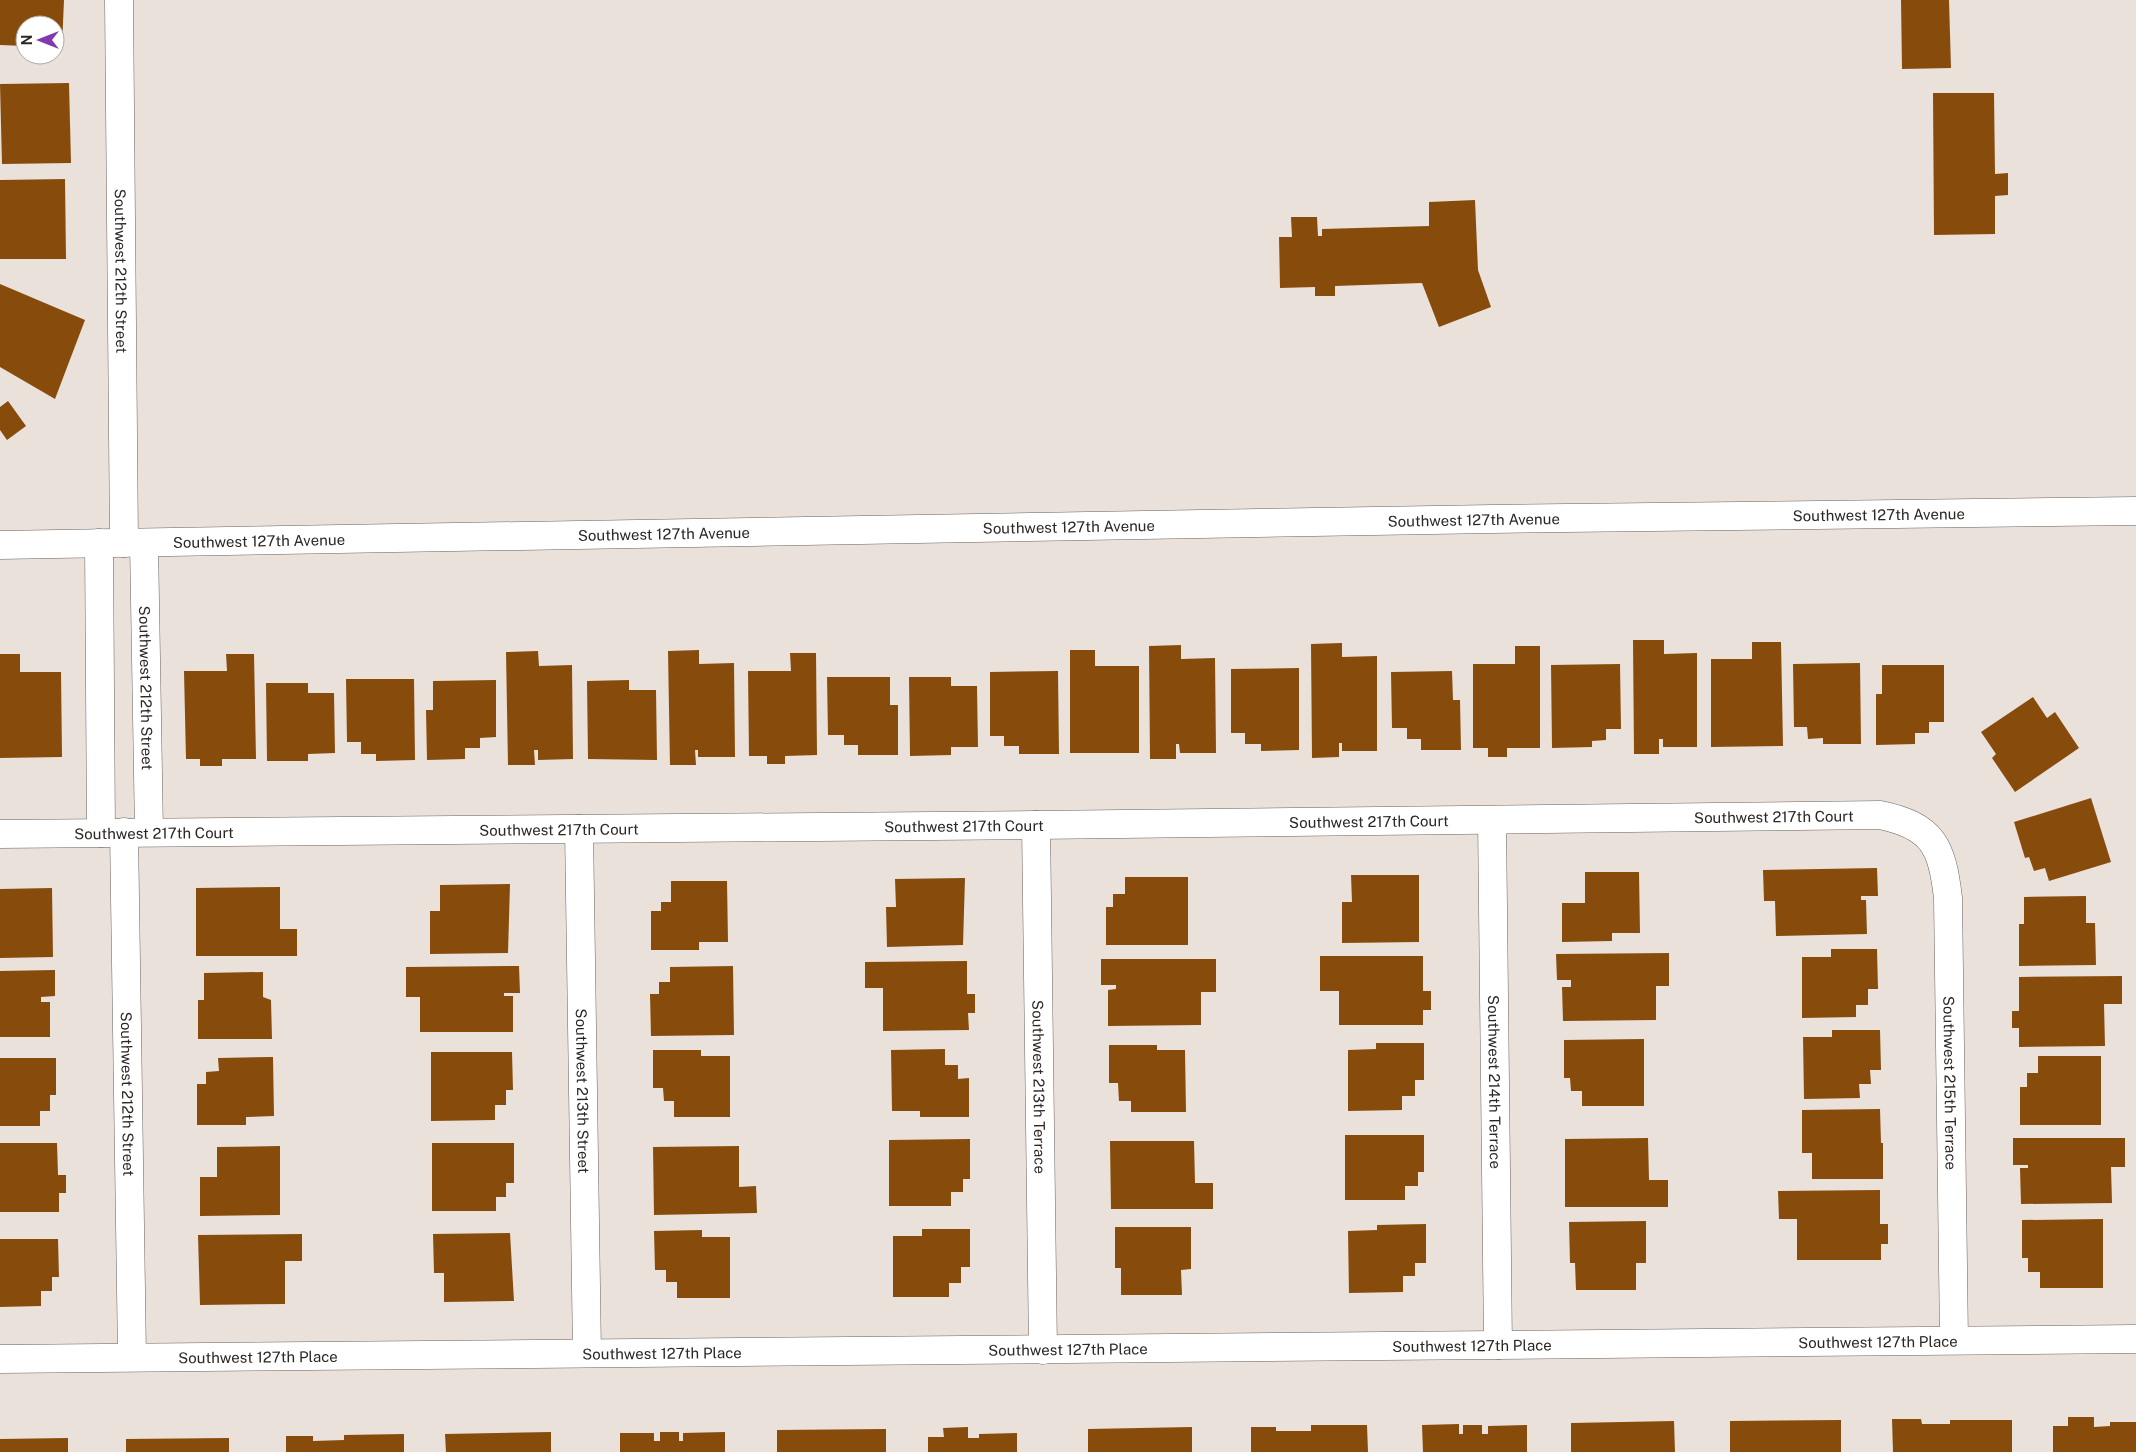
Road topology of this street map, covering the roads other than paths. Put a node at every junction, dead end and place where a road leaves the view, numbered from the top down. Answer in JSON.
{"nodes":[{"id":1,"x":118,"y":0,"type":"edge"},
{"id":2,"x":2136,"y":511,"type":"edge"},
{"id":3,"x":122,"y":543,"type":"junction"},
{"id":4,"x":0,"y":545,"type":"edge"},
{"id":5,"x":1492,"y":820,"type":"junction"},
{"id":6,"x":1036,"y":825,"type":"junction"},
{"id":7,"x":579,"y":830,"type":"junction"},
{"id":8,"x":124,"y":832,"type":"junction"},
{"id":9,"x":1924,"y":832,"type":"joint"},
{"id":10,"x":0,"y":834,"type":"edge"},
{"id":11,"x":2136,"y":1339,"type":"edge"},
{"id":12,"x":1954,"y":1340,"type":"junction"},
{"id":13,"x":1498,"y":1345,"type":"junction"},
{"id":14,"x":1043,"y":1350,"type":"junction"},
{"id":15,"x":587,"y":1353,"type":"junction"},
{"id":16,"x":132,"y":1356,"type":"junction"},
{"id":17,"x":0,"y":1359,"type":"edge"}],
"edges":[{"from":1,"to":3,"type":"street","name":"Southwest 212th Street"},
{"from":2,"to":3,"type":"street","name":"Southwest 127th Avenue"},
{"from":3,"to":4,"type":"street","name":"Southwest 127th Avenue"},
{"from":3,"to":8,"type":"street","name":"Southwest 212th Street"},
{"from":3,"to":8,"type":"street","name":"Southwest 212th Street"},
{"from":5,"to":6,"type":"street","name":"Southwest 217th Court"},
{"from":5,"to":9,"type":"street","name":"Southwest 217th Court"},
{"from":5,"to":13,"type":"street","name":"Southwest 214th Terrace"},
{"from":6,"to":7,"type":"street","name":"Southwest 217th Court"},
{"from":6,"to":14,"type":"street","name":"Southwest 213th Terrace"},
{"from":7,"to":8,"type":"street","name":"Southwest 217th Court"},
{"from":7,"to":15,"type":"street","name":"Southwest 213th Street"},
{"from":8,"to":10,"type":"street","name":"Southwest 217th Court"},
{"from":8,"to":16,"type":"street","name":"Southwest 212th Street"},
{"from":9,"to":12,"type":"street","name":"Southwest 215th Terrace"},
{"from":11,"to":12,"type":"street","name":"Southwest 127th Place"},
{"from":12,"to":13,"type":"street","name":"Southwest 127th Place"},
{"from":13,"to":14,"type":"street","name":"Southwest 127th Place"},
{"from":14,"to":15,"type":"street","name":"Southwest 127th Place"},
{"from":15,"to":16,"type":"street","name":"Southwest 127th Place"},
{"from":16,"to":17,"type":"street","name":"Southwest 127th Place"}]}
